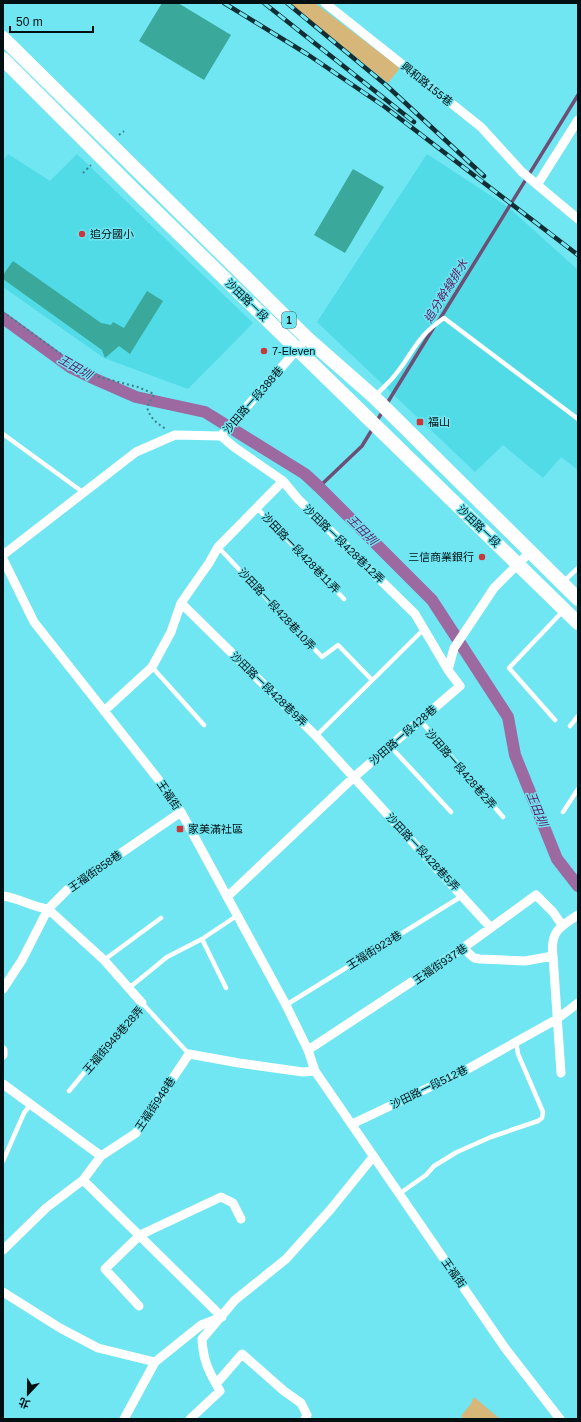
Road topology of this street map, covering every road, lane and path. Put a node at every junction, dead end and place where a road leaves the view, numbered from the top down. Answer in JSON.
{"nodes":[{"id":1,"x":325,"y":3,"type":"edge"},
{"id":2,"x":3,"y":38,"type":"edge"},
{"id":3,"x":3,"y":59,"type":"edge"},
{"id":4,"x":578,"y":120,"type":"edge"},
{"id":5,"x":144,"y":179,"type":"junction"},
{"id":6,"x":537,"y":186,"type":"junction"},
{"id":7,"x":134,"y":190,"type":"junction"},
{"id":8,"x":578,"y":219,"type":"edge"},
{"id":9,"x":3,"y":312,"type":"edge"},
{"id":10,"x":302,"y":343,"type":"junction"},
{"id":11,"x":374,"y":398,"type":"junction"},
{"id":12,"x":578,"y":420,"type":"edge"},
{"id":13,"x":3,"y":434,"type":"edge"},
{"id":14,"x":175,"y":434,"type":"junction"},
{"id":15,"x":221,"y":436,"type":"junction"},
{"id":16,"x":283,"y":482,"type":"junction"},
{"id":17,"x":84,"y":493,"type":"junction"},
{"id":18,"x":257,"y":508,"type":"junction"},
{"id":19,"x":218,"y":546,"type":"junction"},
{"id":20,"x":530,"y":552,"type":"junction"},
{"id":21,"x":3,"y":555,"type":"edge"},
{"id":22,"x":3,"y":559,"type":"edge"},
{"id":23,"x":518,"y":564,"type":"junction"},
{"id":24,"x":578,"y":568,"type":"edge"},
{"id":25,"x":562,"y":582,"type":"junction"},
{"id":26,"x":344,"y":599,"type":"dead end"},
{"id":27,"x":578,"y":599,"type":"edge"},
{"id":28,"x":181,"y":603,"type":"junction"},
{"id":29,"x":564,"y":610,"type":"junction"},
{"id":30,"x":578,"y":623,"type":"edge"},
{"id":31,"x":424,"y":629,"type":"junction"},
{"id":32,"x":152,"y":667,"type":"junction"},
{"id":33,"x":448,"y":670,"type":"junction"},
{"id":34,"x":372,"y":680,"type":"junction"},
{"id":35,"x":104,"y":711,"type":"junction"},
{"id":36,"x":578,"y":716,"type":"edge"},
{"id":37,"x":420,"y":720,"type":"junction"},
{"id":38,"x":555,"y":720,"type":"dead end"},
{"id":39,"x":204,"y":725,"type":"dead end"},
{"id":40,"x":570,"y":726,"type":"dead end"},
{"id":41,"x":316,"y":736,"type":"junction"},
{"id":42,"x":390,"y":746,"type":"junction"},
{"id":43,"x":354,"y":778,"type":"junction"},
{"id":44,"x":578,"y":789,"type":"edge"},
{"id":45,"x":181,"y":812,"type":"junction"},
{"id":46,"x":451,"y":812,"type":"dead end"},
{"id":47,"x":563,"y":812,"type":"dead end"},
{"id":48,"x":503,"y":817,"type":"dead end"},
{"id":49,"x":463,"y":895,"type":"junction"},
{"id":50,"x":3,"y":896,"type":"edge"},
{"id":51,"x":227,"y":897,"type":"junction"},
{"id":52,"x":48,"y":909,"type":"junction"},
{"id":53,"x":238,"y":915,"type":"junction"},
{"id":54,"x":578,"y":915,"type":"edge"},
{"id":55,"x":161,"y":918,"type":"dead end"},
{"id":56,"x":562,"y":925,"type":"junction"},
{"id":57,"x":491,"y":928,"type":"junction"},
{"id":58,"x":202,"y":939,"type":"junction"},
{"id":59,"x":463,"y":948,"type":"junction"},
{"id":60,"x":553,"y":956,"type":"junction"},
{"id":61,"x":104,"y":960,"type":"junction"},
{"id":62,"x":129,"y":988,"type":"junction"},
{"id":63,"x":226,"y":988,"type":"dead end"},
{"id":64,"x":3,"y":989,"type":"edge"},
{"id":65,"x":142,"y":1003,"type":"junction"},
{"id":66,"x":578,"y":1003,"type":"edge"},
{"id":67,"x":286,"y":1005,"type":"junction"},
{"id":68,"x":557,"y":1019,"type":"junction"},
{"id":69,"x":516,"y":1041,"type":"junction"},
{"id":70,"x":3,"y":1050,"type":"edge"},
{"id":71,"x":308,"y":1050,"type":"junction"},
{"id":72,"x":3,"y":1054,"type":"edge"},
{"id":73,"x":189,"y":1054,"type":"junction"},
{"id":74,"x":315,"y":1071,"type":"junction"},
{"id":75,"x":561,"y":1073,"type":"dead end"},
{"id":76,"x":3,"y":1084,"type":"edge"},
{"id":77,"x":69,"y":1091,"type":"dead end"},
{"id":78,"x":31,"y":1104,"type":"junction"},
{"id":79,"x":352,"y":1124,"type":"junction"},
{"id":80,"x":101,"y":1156,"type":"junction"},
{"id":81,"x":374,"y":1157,"type":"junction"},
{"id":82,"x":3,"y":1161,"type":"edge"},
{"id":83,"x":83,"y":1180,"type":"junction"},
{"id":84,"x":400,"y":1194,"type":"junction"},
{"id":85,"x":241,"y":1219,"type":"dead end"},
{"id":86,"x":140,"y":1235,"type":"junction"},
{"id":87,"x":3,"y":1250,"type":"edge"},
{"id":88,"x":3,"y":1292,"type":"edge"},
{"id":89,"x":139,"y":1306,"type":"dead end"},
{"id":90,"x":222,"y":1317,"type":"junction"},
{"id":91,"x":155,"y":1362,"type":"junction"},
{"id":92,"x":216,"y":1384,"type":"junction"},
{"id":93,"x":124,"y":1419,"type":"edge"},
{"id":94,"x":190,"y":1419,"type":"edge"},
{"id":95,"x":305,"y":1419,"type":"edge"},
{"id":96,"x":560,"y":1419,"type":"edge"}],
"edges":[{"from":1,"to":6,"type":"street","name":"興和路155巷"},
{"from":2,"to":5,"type":"main road","name":"沙田路一段","number":"1"},
{"from":3,"to":7,"type":"main road","name":"沙田路一段","number":"1"},
{"from":4,"to":6,"type":"street"},
{"from":5,"to":7,"type":"main road"},
{"from":5,"to":10,"type":"main road","name":"沙田路一段","number":"1"},
{"from":6,"to":8,"type":"street","name":"興和路155巷"},
{"from":7,"to":10,"type":"main road","name":"沙田路一段","number":"1"},
{"from":9,"to":14,"type":"path"},
{"from":10,"to":11,"type":"main road","name":"沙田路一段","number":"1"},
{"from":10,"to":15,"type":"street","name":"沙田路一段388巷"},
{"from":10,"to":23,"type":"main road","name":"沙田路一段","number":"1"},
{"from":11,"to":12,"type":"lane"},
{"from":11,"to":20,"type":"main road","name":"沙田路一段","number":"1"},
{"from":13,"to":17,"type":"lane"},
{"from":14,"to":15,"type":"street","name":"沙田路一段388巷"},
{"from":14,"to":17,"type":"street","name":"沙田路一段388巷"},
{"from":15,"to":16,"type":"street","name":"沙田路一段428巷12弄"},
{"from":16,"to":18,"type":"street"},
{"from":16,"to":31,"type":"street","name":"沙田路一段428巷12弄"},
{"from":17,"to":21,"type":"street","name":"沙田路一段388巷"},
{"from":18,"to":19,"type":"street"},
{"from":18,"to":26,"type":"lane","name":"沙田路一段428巷11弄"},
{"from":19,"to":28,"type":"street"},
{"from":19,"to":34,"type":"lane","name":"沙田路一段428巷10弄"},
{"from":20,"to":23,"type":"street"},
{"from":20,"to":25,"type":"main road","name":"沙田路一段","number":"1"},
{"from":22,"to":35,"type":"street","name":"王福街"},
{"from":23,"to":29,"type":"main road","name":"沙田路一段","number":"1"},
{"from":23,"to":33,"type":"street"},
{"from":24,"to":25,"type":"lane"},
{"from":25,"to":27,"type":"main road","name":"沙田路一段","number":"1"},
{"from":28,"to":32,"type":"street"},
{"from":28,"to":41,"type":"street","name":"沙田路一段428巷9弄"},
{"from":29,"to":30,"type":"main road","name":"沙田路一段","number":"1"},
{"from":29,"to":38,"type":"lane"},
{"from":31,"to":33,"type":"street","name":"沙田路一段428巷12弄"},
{"from":31,"to":34,"type":"lane"},
{"from":32,"to":35,"type":"street"},
{"from":32,"to":39,"type":"lane"},
{"from":33,"to":37,"type":"street","name":"沙田路一段428巷"},
{"from":34,"to":41,"type":"lane"},
{"from":35,"to":45,"type":"street","name":"王福街"},
{"from":36,"to":40,"type":"lane"},
{"from":37,"to":42,"type":"street","name":"沙田路一段428巷"},
{"from":37,"to":48,"type":"lane","name":"沙田路一段428巷2弄"},
{"from":41,"to":43,"type":"street","name":"沙田路一段428巷9弄"},
{"from":42,"to":43,"type":"street","name":"沙田路一段428巷"},
{"from":42,"to":46,"type":"lane"},
{"from":43,"to":49,"type":"street","name":"沙田路一段428巷5弄"},
{"from":43,"to":51,"type":"street","name":"沙田路一段428巷"},
{"from":44,"to":47,"type":"lane"},
{"from":45,"to":51,"type":"street","name":"王福街"},
{"from":45,"to":52,"type":"street","name":"王福街858巷"},
{"from":49,"to":57,"type":"street","name":"沙田路一段428巷5弄"},
{"from":49,"to":67,"type":"lane","name":"王福街923巷"},
{"from":50,"to":52,"type":"street"},
{"from":51,"to":53,"type":"street","name":"王福街"},
{"from":52,"to":61,"type":"street"},
{"from":52,"to":64,"type":"street","name":"王福街858巷"},
{"from":53,"to":58,"type":"lane"},
{"from":53,"to":67,"type":"street","name":"王福街"},
{"from":54,"to":56,"type":"street"},
{"from":55,"to":61,"type":"lane"},
{"from":56,"to":57,"type":"street","name":"王福街937巷"},
{"from":56,"to":60,"type":"street"},
{"from":57,"to":59,"type":"street","name":"王福街937巷"},
{"from":58,"to":62,"type":"lane"},
{"from":58,"to":63,"type":"lane"},
{"from":59,"to":60,"type":"street"},
{"from":59,"to":71,"type":"street","name":"王福街937巷"},
{"from":60,"to":68,"type":"street"},
{"from":61,"to":62,"type":"street"},
{"from":62,"to":65,"type":"street"},
{"from":65,"to":73,"type":"lane","name":"王福街948巷28弄"},
{"from":65,"to":77,"type":"lane","name":"王福街948巷28弄"},
{"from":66,"to":68,"type":"street","name":"沙田路一段512巷"},
{"from":67,"to":71,"type":"street","name":"王福街"},
{"from":68,"to":69,"type":"street","name":"沙田路一段512巷"},
{"from":68,"to":75,"type":"street"},
{"from":69,"to":79,"type":"street","name":"沙田路一段512巷"},
{"from":69,"to":84,"type":"lane"},
{"from":70,"to":72,"type":"street"},
{"from":71,"to":74,"type":"street"},
{"from":73,"to":74,"type":"street"},
{"from":73,"to":80,"type":"street","name":"王福街948巷"},
{"from":74,"to":79,"type":"street"},
{"from":76,"to":78,"type":"street"},
{"from":78,"to":80,"type":"street"},
{"from":78,"to":82,"type":"lane"},
{"from":79,"to":81,"type":"street","name":"王福街"},
{"from":80,"to":83,"type":"street","name":"王福街948巷"},
{"from":81,"to":84,"type":"street","name":"王福街"},
{"from":81,"to":90,"type":"street"},
{"from":83,"to":86,"type":"street"},
{"from":83,"to":87,"type":"street","name":"王福街948巷"},
{"from":84,"to":96,"type":"street","name":"王福街"},
{"from":85,"to":86,"type":"street"},
{"from":86,"to":89,"type":"street"},
{"from":86,"to":90,"type":"street"},
{"from":88,"to":91,"type":"street"},
{"from":90,"to":91,"type":"street"},
{"from":90,"to":92,"type":"street"},
{"from":91,"to":93,"type":"street"},
{"from":92,"to":94,"type":"street"},
{"from":92,"to":95,"type":"street"}]}
